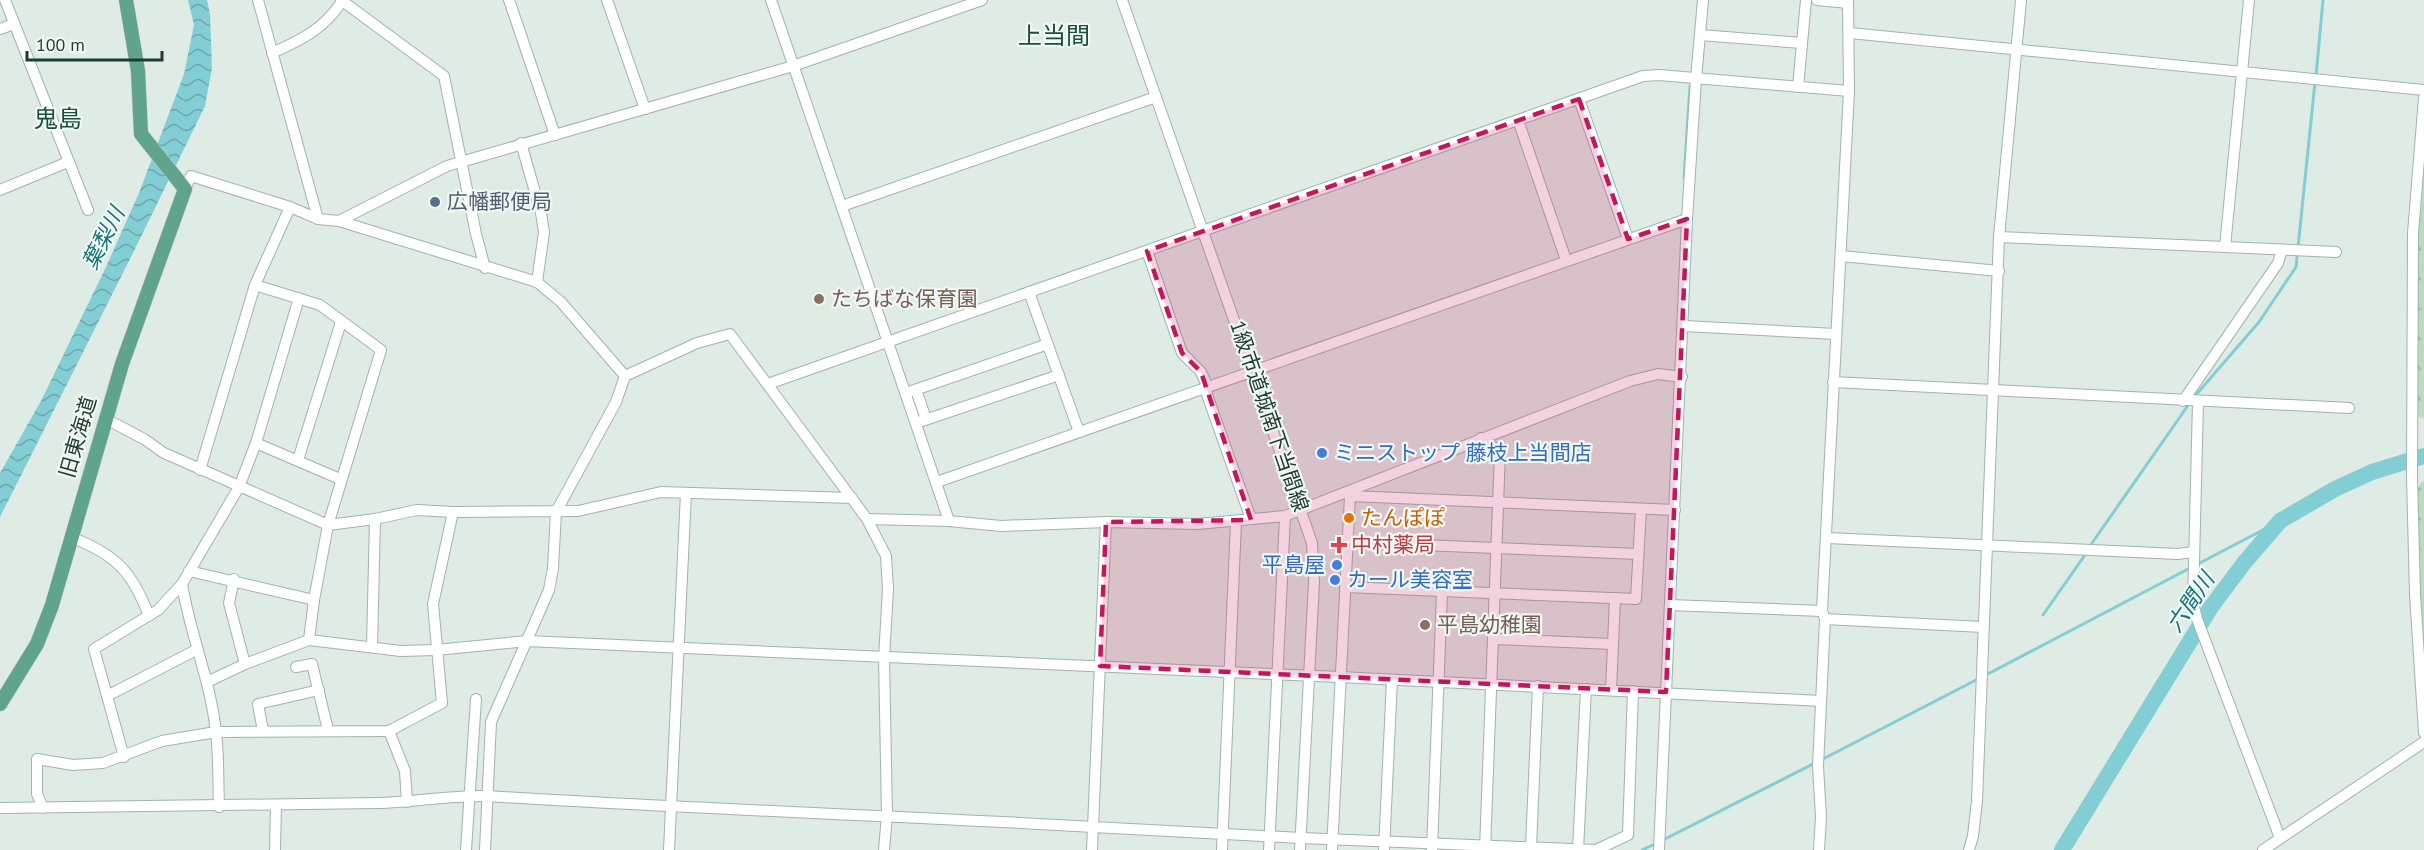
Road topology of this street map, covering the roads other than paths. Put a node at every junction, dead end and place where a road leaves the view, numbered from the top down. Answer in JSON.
{"nodes":[{"id":1,"x":5,"y":0,"type":"edge"},
{"id":2,"x":126,"y":0,"type":"edge"},
{"id":3,"x":258,"y":0,"type":"edge"},
{"id":4,"x":342,"y":0,"type":"edge"},
{"id":5,"x":509,"y":0,"type":"edge"},
{"id":6,"x":607,"y":0,"type":"edge"},
{"id":7,"x":771,"y":0,"type":"edge"},
{"id":8,"x":982,"y":0,"type":"edge"},
{"id":9,"x":1122,"y":0,"type":"edge"},
{"id":10,"x":1703,"y":0,"type":"edge"},
{"id":11,"x":1806,"y":0,"type":"edge"},
{"id":12,"x":1817,"y":0,"type":"edge"},
{"id":13,"x":2021,"y":0,"type":"edge"},
{"id":14,"x":2249,"y":0,"type":"edge"},
{"id":15,"x":1848,"y":1,"type":"edge"},
{"id":16,"x":14,"y":24,"type":"junction"},
{"id":17,"x":0,"y":29,"type":"edge"},
{"id":18,"x":1850,"y":33,"type":"junction"},
{"id":19,"x":1700,"y":35,"type":"junction"},
{"id":20,"x":1802,"y":43,"type":"junction"},
{"id":21,"x":2016,"y":51,"type":"junction"},
{"id":22,"x":272,"y":53,"type":"junction"},
{"id":23,"x":793,"y":66,"type":"junction"},
{"id":24,"x":2241,"y":72,"type":"junction"},
{"id":25,"x":1691,"y":78,"type":"junction"},
{"id":26,"x":1798,"y":87,"type":"junction"},
{"id":27,"x":2424,"y":90,"type":"edge"},
{"id":28,"x":1848,"y":92,"type":"junction"},
{"id":29,"x":1156,"y":97,"type":"junction"},
{"id":30,"x":2424,"y":98,"type":"edge"},
{"id":31,"x":1579,"y":99,"type":"junction"},
{"id":32,"x":645,"y":109,"type":"junction"},
{"id":33,"x":1518,"y":120,"type":"junction"},
{"id":34,"x":555,"y":135,"type":"junction"},
{"id":35,"x":521,"y":143,"type":"junction"},
{"id":36,"x":463,"y":161,"type":"junction"},
{"id":37,"x":68,"y":162,"type":"junction"},
{"id":38,"x":181,"y":184,"type":"junction"},
{"id":39,"x":0,"y":190,"type":"edge"},
{"id":40,"x":842,"y":206,"type":"junction"},
{"id":41,"x":290,"y":207,"type":"junction"},
{"id":42,"x":88,"y":210,"type":"dead end"},
{"id":43,"x":318,"y":219,"type":"junction"},
{"id":44,"x":1688,"y":219,"type":"junction"},
{"id":45,"x":339,"y":221,"type":"junction"},
{"id":46,"x":1204,"y":231,"type":"junction"},
{"id":47,"x":1999,"y":237,"type":"junction"},
{"id":48,"x":1628,"y":239,"type":"junction"},
{"id":49,"x":2225,"y":247,"type":"junction"},
{"id":50,"x":2282,"y":250,"type":"junction"},
{"id":51,"x":1147,"y":251,"type":"junction"},
{"id":52,"x":2336,"y":252,"type":"dead end"},
{"id":53,"x":1841,"y":256,"type":"junction"},
{"id":54,"x":1566,"y":260,"type":"junction"},
{"id":55,"x":485,"y":268,"type":"junction"},
{"id":56,"x":1999,"y":271,"type":"junction"},
{"id":57,"x":537,"y":282,"type":"junction"},
{"id":58,"x":255,"y":285,"type":"junction"},
{"id":59,"x":1029,"y":292,"type":"junction"},
{"id":60,"x":299,"y":298,"type":"junction"},
{"id":61,"x":2418,"y":309,"type":"edge"},
{"id":62,"x":341,"y":322,"type":"junction"},
{"id":63,"x":1684,"y":326,"type":"junction"},
{"id":64,"x":1836,"y":334,"type":"junction"},
{"id":65,"x":888,"y":342,"type":"junction"},
{"id":66,"x":1048,"y":344,"type":"junction"},
{"id":67,"x":1253,"y":372,"type":"junction"},
{"id":68,"x":1059,"y":375,"type":"junction"},
{"id":69,"x":625,"y":376,"type":"junction"},
{"id":70,"x":1682,"y":377,"type":"junction"},
{"id":71,"x":1833,"y":382,"type":"junction"},
{"id":72,"x":768,"y":384,"type":"junction"},
{"id":73,"x":1206,"y":388,"type":"junction"},
{"id":74,"x":1994,"y":390,"type":"junction"},
{"id":75,"x":911,"y":392,"type":"junction"},
{"id":76,"x":2183,"y":401,"type":"junction"},
{"id":77,"x":2198,"y":402,"type":"junction"},
{"id":78,"x":2349,"y":408,"type":"dead end"},
{"id":79,"x":106,"y":419,"type":"junction"},
{"id":80,"x":921,"y":421,"type":"junction"},
{"id":81,"x":1079,"y":432,"type":"junction"},
{"id":82,"x":1481,"y":438,"type":"junction"},
{"id":83,"x":256,"y":443,"type":"junction"},
{"id":84,"x":298,"y":460,"type":"junction"},
{"id":85,"x":200,"y":470,"type":"junction"},
{"id":86,"x":340,"y":479,"type":"junction"},
{"id":87,"x":937,"y":482,"type":"junction"},
{"id":88,"x":239,"y":487,"type":"junction"},
{"id":89,"x":686,"y":493,"type":"junction"},
{"id":90,"x":1349,"y":494,"type":"junction"},
{"id":91,"x":852,"y":498,"type":"junction"},
{"id":92,"x":1499,"y":502,"type":"junction"},
{"id":93,"x":1302,"y":509,"type":"junction"},
{"id":94,"x":1641,"y":509,"type":"junction"},
{"id":95,"x":1675,"y":510,"type":"junction"},
{"id":96,"x":453,"y":512,"type":"junction"},
{"id":97,"x":556,"y":512,"type":"junction"},
{"id":98,"x":1285,"y":516,"type":"junction"},
{"id":99,"x":375,"y":519,"type":"junction"},
{"id":100,"x":867,"y":519,"type":"junction"},
{"id":101,"x":1251,"y":519,"type":"junction"},
{"id":102,"x":949,"y":520,"type":"junction"},
{"id":103,"x":1236,"y":521,"type":"junction"},
{"id":104,"x":1106,"y":522,"type":"junction"},
{"id":105,"x":328,"y":525,"type":"junction"},
{"id":106,"x":71,"y":537,"type":"junction"},
{"id":107,"x":1827,"y":538,"type":"junction"},
{"id":108,"x":1347,"y":542,"type":"junction"},
{"id":109,"x":1986,"y":544,"type":"junction"},
{"id":110,"x":1497,"y":548,"type":"junction"},
{"id":111,"x":1638,"y":554,"type":"junction"},
{"id":112,"x":2193,"y":554,"type":"junction"},
{"id":113,"x":189,"y":571,"type":"junction"},
{"id":114,"x":234,"y":579,"type":"junction"},
{"id":115,"x":182,"y":584,"type":"junction"},
{"id":116,"x":1345,"y":587,"type":"junction"},
{"id":117,"x":1442,"y":592,"type":"junction"},
{"id":118,"x":1496,"y":593,"type":"junction"},
{"id":119,"x":1615,"y":598,"type":"junction"},
{"id":120,"x":314,"y":600,"type":"junction"},
{"id":121,"x":1670,"y":605,"type":"junction"},
{"id":122,"x":1823,"y":615,"type":"junction"},
{"id":123,"x":149,"y":616,"type":"junction"},
{"id":124,"x":1983,"y":627,"type":"junction"},
{"id":125,"x":1494,"y":639,"type":"junction"},
{"id":126,"x":309,"y":640,"type":"junction"},
{"id":127,"x":527,"y":641,"type":"junction"},
{"id":128,"x":1613,"y":644,"type":"junction"},
{"id":129,"x":372,"y":646,"type":"junction"},
{"id":130,"x":678,"y":647,"type":"junction"},
{"id":131,"x":196,"y":650,"type":"junction"},
{"id":132,"x":436,"y":650,"type":"junction"},
{"id":133,"x":884,"y":658,"type":"junction"},
{"id":134,"x":245,"y":664,"type":"junction"},
{"id":135,"x":1100,"y":666,"type":"junction"},
{"id":136,"x":296,"y":667,"type":"dead end"},
{"id":137,"x":1230,"y":672,"type":"junction"},
{"id":138,"x":1277,"y":674,"type":"junction"},
{"id":139,"x":1308,"y":675,"type":"junction"},
{"id":140,"x":1340,"y":677,"type":"junction"},
{"id":141,"x":1392,"y":680,"type":"junction"},
{"id":142,"x":207,"y":682,"type":"junction"},
{"id":143,"x":1439,"y":682,"type":"junction"},
{"id":144,"x":1492,"y":684,"type":"junction"},
{"id":145,"x":1538,"y":686,"type":"junction"},
{"id":146,"x":1586,"y":688,"type":"junction"},
{"id":147,"x":319,"y":690,"type":"junction"},
{"id":148,"x":1611,"y":690,"type":"junction"},
{"id":149,"x":1633,"y":690,"type":"junction"},
{"id":150,"x":1666,"y":692,"type":"junction"},
{"id":151,"x":107,"y":696,"type":"junction"},
{"id":152,"x":476,"y":699,"type":"dead end"},
{"id":153,"x":1821,"y":701,"type":"junction"},
{"id":154,"x":0,"y":704,"type":"edge"},
{"id":155,"x":328,"y":730,"type":"junction"},
{"id":156,"x":262,"y":731,"type":"junction"},
{"id":157,"x":389,"y":731,"type":"junction"},
{"id":158,"x":216,"y":732,"type":"junction"},
{"id":159,"x":2424,"y":733,"type":"edge"},
{"id":160,"x":2424,"y":742,"type":"edge"},
{"id":161,"x":124,"y":757,"type":"junction"},
{"id":162,"x":469,"y":795,"type":"junction"},
{"id":163,"x":487,"y":796,"type":"junction"},
{"id":164,"x":407,"y":802,"type":"junction"},
{"id":165,"x":276,"y":805,"type":"junction"},
{"id":166,"x":219,"y":807,"type":"junction"},
{"id":167,"x":0,"y":808,"type":"edge"},
{"id":168,"x":43,"y":808,"type":"junction"},
{"id":169,"x":671,"y":808,"type":"junction"},
{"id":170,"x":886,"y":815,"type":"junction"},
{"id":171,"x":1093,"y":826,"type":"junction"},
{"id":172,"x":1223,"y":835,"type":"junction"},
{"id":173,"x":1269,"y":837,"type":"junction"},
{"id":174,"x":1301,"y":838,"type":"junction"},
{"id":175,"x":2280,"y":838,"type":"junction"},
{"id":176,"x":1333,"y":845,"type":"edge"},
{"id":177,"x":1384,"y":846,"type":"edge"},
{"id":178,"x":1432,"y":847,"type":"edge"},
{"id":179,"x":1531,"y":847,"type":"junction"},
{"id":180,"x":1485,"y":848,"type":"edge"},
{"id":181,"x":275,"y":850,"type":"edge"},
{"id":182,"x":466,"y":850,"type":"edge"},
{"id":183,"x":485,"y":850,"type":"edge"},
{"id":184,"x":669,"y":850,"type":"edge"},
{"id":185,"x":884,"y":850,"type":"edge"},
{"id":186,"x":1092,"y":850,"type":"edge"},
{"id":187,"x":1222,"y":850,"type":"edge"},
{"id":188,"x":1269,"y":850,"type":"edge"},
{"id":189,"x":1300,"y":850,"type":"edge"},
{"id":190,"x":1578,"y":850,"type":"edge"},
{"id":191,"x":1659,"y":850,"type":"edge"},
{"id":192,"x":1819,"y":850,"type":"edge"},
{"id":193,"x":1969,"y":850,"type":"edge"},
{"id":194,"x":2263,"y":850,"type":"edge"}],
"edges":[{"from":1,"to":16,"type":"street"},
{"from":2,"to":38,"type":"main road"},
{"from":3,"to":22,"type":"street"},
{"from":4,"to":22,"type":"street"},
{"from":4,"to":36,"type":"street"},
{"from":5,"to":34,"type":"street"},
{"from":6,"to":32,"type":"street"},
{"from":7,"to":23,"type":"street"},
{"from":8,"to":23,"type":"street"},
{"from":9,"to":29,"type":"street","name":"1級市道城南下当間線"},
{"from":10,"to":19,"type":"street"},
{"from":11,"to":20,"type":"street"},
{"from":12,"to":15,"type":"street"},
{"from":13,"to":21,"type":"street"},
{"from":14,"to":24,"type":"street"},
{"from":15,"to":18,"type":"street"},
{"from":16,"to":17,"type":"street"},
{"from":16,"to":37,"type":"street"},
{"from":18,"to":21,"type":"street"},
{"from":18,"to":28,"type":"street"},
{"from":19,"to":20,"type":"street"},
{"from":19,"to":25,"type":"street"},
{"from":20,"to":26,"type":"street"},
{"from":21,"to":24,"type":"street"},
{"from":21,"to":47,"type":"street"},
{"from":22,"to":43,"type":"street"},
{"from":23,"to":32,"type":"street"},
{"from":23,"to":40,"type":"street"},
{"from":24,"to":27,"type":"street"},
{"from":24,"to":49,"type":"street"},
{"from":25,"to":26,"type":"street"},
{"from":25,"to":31,"type":"street"},
{"from":25,"to":44,"type":"street"},
{"from":26,"to":28,"type":"street"},
{"from":28,"to":53,"type":"street"},
{"from":29,"to":40,"type":"street"},
{"from":29,"to":46,"type":"street","name":"1級市道城南下当間線"},
{"from":30,"to":61,"type":"street"},
{"from":31,"to":33,"type":"street"},
{"from":31,"to":48,"type":"street"},
{"from":32,"to":34,"type":"street"},
{"from":33,"to":46,"type":"street"},
{"from":33,"to":54,"type":"street"},
{"from":34,"to":35,"type":"street"},
{"from":35,"to":36,"type":"street"},
{"from":35,"to":57,"type":"street"},
{"from":36,"to":45,"type":"street"},
{"from":36,"to":55,"type":"street"},
{"from":37,"to":39,"type":"street"},
{"from":37,"to":42,"type":"street"},
{"from":38,"to":41,"type":"street"},
{"from":38,"to":79,"type":"main road","name":"旧東海道"},
{"from":40,"to":65,"type":"street"},
{"from":41,"to":43,"type":"street"},
{"from":41,"to":58,"type":"street"},
{"from":43,"to":45,"type":"street"},
{"from":44,"to":48,"type":"street"},
{"from":44,"to":63,"type":"street"},
{"from":45,"to":55,"type":"street"},
{"from":46,"to":51,"type":"street"},
{"from":46,"to":67,"type":"street","name":"1級市道城南下当間線"},
{"from":47,"to":49,"type":"street"},
{"from":47,"to":56,"type":"street"},
{"from":48,"to":54,"type":"street"},
{"from":49,"to":50,"type":"street"},
{"from":50,"to":52,"type":"street"},
{"from":50,"to":76,"type":"street"},
{"from":51,"to":59,"type":"street"},
{"from":51,"to":73,"type":"street"},
{"from":53,"to":56,"type":"street"},
{"from":53,"to":64,"type":"street"},
{"from":54,"to":67,"type":"street"},
{"from":55,"to":57,"type":"street"},
{"from":56,"to":74,"type":"street"},
{"from":57,"to":69,"type":"street"},
{"from":58,"to":60,"type":"street"},
{"from":58,"to":85,"type":"street"},
{"from":59,"to":65,"type":"street"},
{"from":59,"to":66,"type":"street"},
{"from":60,"to":62,"type":"street"},
{"from":60,"to":83,"type":"street"},
{"from":61,"to":159,"type":"street"},
{"from":62,"to":84,"type":"street"},
{"from":62,"to":86,"type":"street"},
{"from":63,"to":64,"type":"street"},
{"from":63,"to":70,"type":"street"},
{"from":64,"to":71,"type":"street"},
{"from":65,"to":72,"type":"street"},
{"from":65,"to":75,"type":"street"},
{"from":66,"to":68,"type":"street"},
{"from":66,"to":75,"type":"street"},
{"from":67,"to":73,"type":"street"},
{"from":67,"to":93,"type":"street","name":"1級市道城南下当間線"},
{"from":68,"to":80,"type":"street"},
{"from":68,"to":81,"type":"street"},
{"from":69,"to":72,"type":"street"},
{"from":69,"to":97,"type":"street"},
{"from":70,"to":82,"type":"street"},
{"from":70,"to":95,"type":"street"},
{"from":71,"to":74,"type":"street"},
{"from":71,"to":107,"type":"street"},
{"from":72,"to":91,"type":"street"},
{"from":73,"to":81,"type":"street"},
{"from":73,"to":101,"type":"street"},
{"from":74,"to":76,"type":"street"},
{"from":74,"to":109,"type":"street"},
{"from":75,"to":80,"type":"street"},
{"from":76,"to":77,"type":"street"},
{"from":77,"to":78,"type":"street"},
{"from":77,"to":112,"type":"street"},
{"from":79,"to":85,"type":"street"},
{"from":79,"to":106,"type":"main road","name":"旧東海道"},
{"from":80,"to":87,"type":"street"},
{"from":81,"to":87,"type":"street"},
{"from":82,"to":90,"type":"street"},
{"from":82,"to":92,"type":"street"},
{"from":83,"to":84,"type":"street"},
{"from":83,"to":88,"type":"street"},
{"from":84,"to":86,"type":"street"},
{"from":85,"to":88,"type":"street"},
{"from":86,"to":105,"type":"street"},
{"from":87,"to":102,"type":"street"},
{"from":88,"to":105,"type":"street"},
{"from":88,"to":113,"type":"street"},
{"from":89,"to":91,"type":"street"},
{"from":89,"to":97,"type":"street"},
{"from":89,"to":130,"type":"street"},
{"from":90,"to":92,"type":"street"},
{"from":90,"to":93,"type":"street"},
{"from":90,"to":108,"type":"street"},
{"from":91,"to":100,"type":"street"},
{"from":92,"to":94,"type":"street"},
{"from":92,"to":110,"type":"street"},
{"from":93,"to":98,"type":"street"},
{"from":93,"to":139,"type":"street","name":"1級市道城南下当間線"},
{"from":94,"to":95,"type":"street"},
{"from":94,"to":111,"type":"street"},
{"from":95,"to":121,"type":"street"},
{"from":96,"to":97,"type":"street"},
{"from":96,"to":99,"type":"street"},
{"from":96,"to":132,"type":"street"},
{"from":97,"to":127,"type":"street"},
{"from":98,"to":101,"type":"street"},
{"from":98,"to":138,"type":"street"},
{"from":99,"to":105,"type":"street"},
{"from":99,"to":129,"type":"street"},
{"from":100,"to":102,"type":"street"},
{"from":100,"to":133,"type":"street"},
{"from":101,"to":103,"type":"street"},
{"from":102,"to":104,"type":"street"},
{"from":103,"to":104,"type":"street"},
{"from":103,"to":137,"type":"street"},
{"from":104,"to":135,"type":"street"},
{"from":105,"to":120,"type":"street"},
{"from":106,"to":123,"type":"street"},
{"from":106,"to":154,"type":"main road","name":"旧東海道"},
{"from":107,"to":109,"type":"street"},
{"from":107,"to":122,"type":"street"},
{"from":108,"to":110,"type":"street"},
{"from":108,"to":116,"type":"street"},
{"from":109,"to":112,"type":"street"},
{"from":109,"to":124,"type":"street"},
{"from":110,"to":111,"type":"street"},
{"from":110,"to":118,"type":"street"},
{"from":111,"to":119,"type":"street"},
{"from":112,"to":175,"type":"street"},
{"from":113,"to":114,"type":"street"},
{"from":113,"to":115,"type":"street"},
{"from":114,"to":120,"type":"street"},
{"from":114,"to":134,"type":"street"},
{"from":115,"to":123,"type":"street"},
{"from":115,"to":131,"type":"street"},
{"from":116,"to":117,"type":"street"},
{"from":116,"to":140,"type":"street"},
{"from":117,"to":118,"type":"street"},
{"from":117,"to":143,"type":"street"},
{"from":118,"to":119,"type":"street"},
{"from":118,"to":125,"type":"street"},
{"from":119,"to":128,"type":"street"},
{"from":120,"to":126,"type":"street"},
{"from":121,"to":122,"type":"street"},
{"from":121,"to":150,"type":"street"},
{"from":122,"to":124,"type":"street"},
{"from":122,"to":153,"type":"street"},
{"from":123,"to":151,"type":"street"},
{"from":124,"to":193,"type":"street"},
{"from":125,"to":128,"type":"street"},
{"from":125,"to":144,"type":"street"},
{"from":126,"to":129,"type":"street"},
{"from":126,"to":134,"type":"street"},
{"from":127,"to":130,"type":"street"},
{"from":127,"to":132,"type":"street"},
{"from":127,"to":163,"type":"street"},
{"from":128,"to":148,"type":"street"},
{"from":129,"to":132,"type":"street"},
{"from":130,"to":133,"type":"street"},
{"from":130,"to":169,"type":"street"},
{"from":131,"to":142,"type":"street"},
{"from":131,"to":151,"type":"street"},
{"from":132,"to":157,"type":"street"},
{"from":133,"to":135,"type":"street"},
{"from":133,"to":170,"type":"street"},
{"from":134,"to":142,"type":"street"},
{"from":135,"to":137,"type":"street"},
{"from":135,"to":171,"type":"street"},
{"from":136,"to":147,"type":"street"},
{"from":137,"to":138,"type":"street"},
{"from":137,"to":172,"type":"street"},
{"from":138,"to":139,"type":"street"},
{"from":138,"to":173,"type":"street"},
{"from":139,"to":140,"type":"street"},
{"from":139,"to":174,"type":"street","name":"1級市道城南下当間線"},
{"from":140,"to":141,"type":"street"},
{"from":140,"to":176,"type":"street"},
{"from":141,"to":143,"type":"street"},
{"from":141,"to":177,"type":"street"},
{"from":142,"to":158,"type":"street"},
{"from":143,"to":144,"type":"street"},
{"from":143,"to":178,"type":"street"},
{"from":144,"to":145,"type":"street"},
{"from":144,"to":180,"type":"street"},
{"from":145,"to":146,"type":"street"},
{"from":145,"to":179,"type":"street"},
{"from":146,"to":148,"type":"street"},
{"from":146,"to":190,"type":"street"},
{"from":147,"to":155,"type":"street"},
{"from":147,"to":156,"type":"street"},
{"from":148,"to":149,"type":"street"},
{"from":149,"to":150,"type":"street"},
{"from":149,"to":190,"type":"street"},
{"from":150,"to":153,"type":"street"},
{"from":150,"to":191,"type":"street"},
{"from":151,"to":161,"type":"street"},
{"from":152,"to":162,"type":"street"},
{"from":153,"to":192,"type":"street"},
{"from":155,"to":156,"type":"street"},
{"from":155,"to":157,"type":"street"},
{"from":156,"to":158,"type":"street"},
{"from":157,"to":164,"type":"street"},
{"from":158,"to":161,"type":"street"},
{"from":158,"to":166,"type":"street"},
{"from":160,"to":175,"type":"street"},
{"from":161,"to":168,"type":"street"},
{"from":162,"to":163,"type":"street"},
{"from":162,"to":164,"type":"street"},
{"from":162,"to":182,"type":"street"},
{"from":163,"to":169,"type":"street"},
{"from":163,"to":183,"type":"street"},
{"from":164,"to":165,"type":"street"},
{"from":165,"to":166,"type":"street"},
{"from":165,"to":181,"type":"street"},
{"from":166,"to":168,"type":"street"},
{"from":167,"to":168,"type":"street"},
{"from":169,"to":170,"type":"street"},
{"from":169,"to":184,"type":"street"},
{"from":170,"to":171,"type":"street"},
{"from":170,"to":185,"type":"street"},
{"from":171,"to":172,"type":"street"},
{"from":171,"to":186,"type":"street"},
{"from":172,"to":173,"type":"street"},
{"from":172,"to":187,"type":"street"},
{"from":173,"to":174,"type":"street"},
{"from":173,"to":188,"type":"street"},
{"from":174,"to":176,"type":"street"},
{"from":174,"to":189,"type":"street","name":"1級市道城南下当間線"},
{"from":175,"to":194,"type":"street"},
{"from":176,"to":177,"type":"street"},
{"from":177,"to":178,"type":"street"},
{"from":178,"to":180,"type":"street"},
{"from":179,"to":180,"type":"street"},
{"from":179,"to":190,"type":"street"}]}
